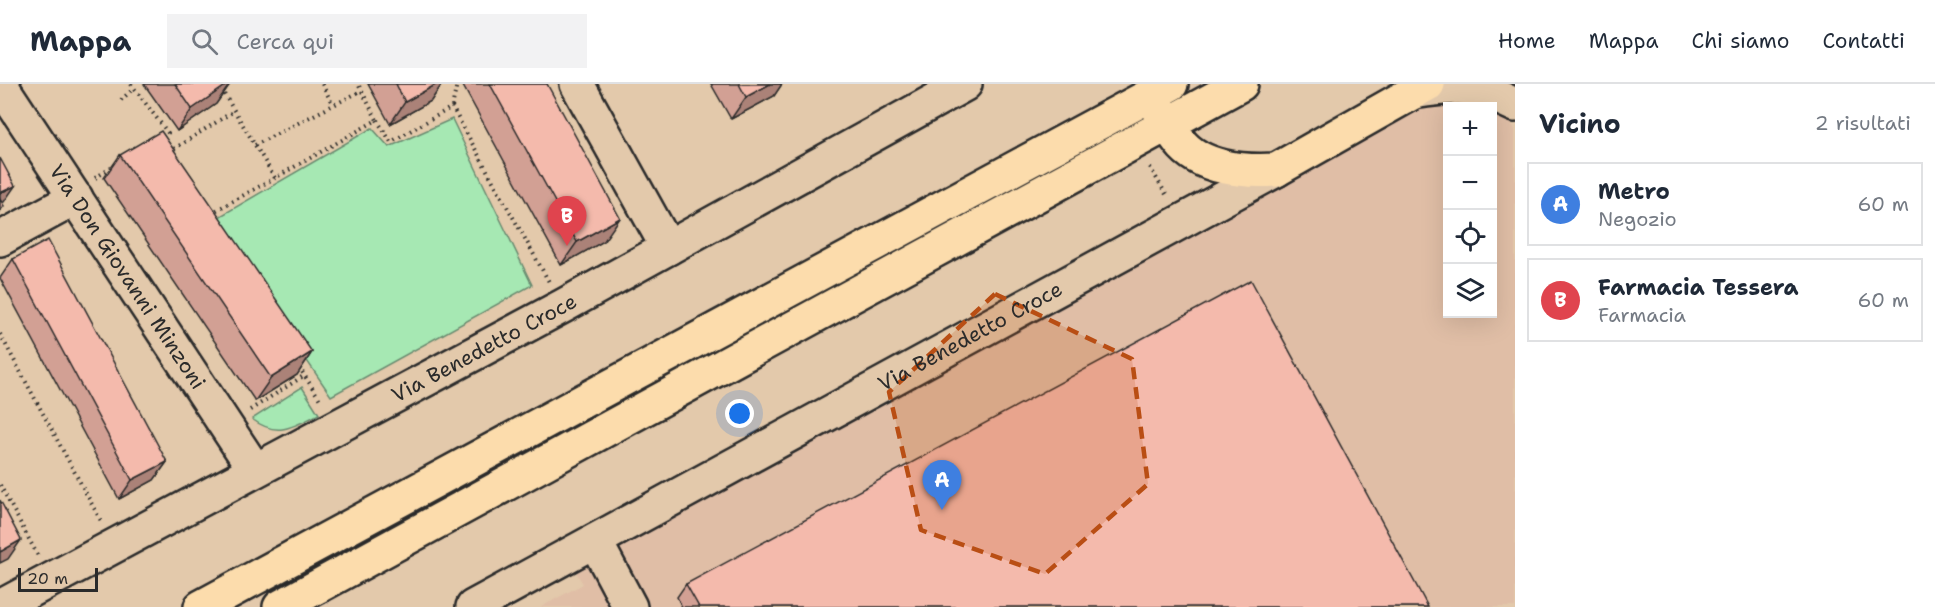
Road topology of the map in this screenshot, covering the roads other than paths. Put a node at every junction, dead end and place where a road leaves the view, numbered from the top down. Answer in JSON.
{"nodes":[{"id":1,"x":0,"y":84,"type":"edge"},
{"id":2,"x":577,"y":84,"type":"edge"},
{"id":3,"x":965,"y":84,"type":"edge"},
{"id":4,"x":1241,"y":84,"type":"edge"},
{"id":5,"x":1156,"y":88,"type":"edge"},
{"id":6,"x":1420,"y":88,"type":"edge"},
{"id":7,"x":1515,"y":105,"type":"edge"},
{"id":8,"x":1168,"y":124,"type":"junction"},
{"id":9,"x":1276,"y":170,"type":"junction"},
{"id":10,"x":76,"y":198,"type":"junction"},
{"id":11,"x":0,"y":239,"type":"edge"},
{"id":12,"x":668,"y":248,"type":"junction"},
{"id":13,"x":255,"y":470,"type":"junction"},
{"id":14,"x":595,"y":541,"type":"junction"},
{"id":15,"x":0,"y":607,"type":"edge"},
{"id":16,"x":201,"y":607,"type":"edge"},
{"id":17,"x":280,"y":607,"type":"edge"},
{"id":18,"x":473,"y":607,"type":"edge"},
{"id":19,"x":630,"y":607,"type":"edge"}],
"edges":[{"from":1,"to":10,"type":"street","name":"Via Don Giovanni Minzoni"},
{"from":2,"to":12,"type":"street"},
{"from":3,"to":12,"type":"street","name":"Via Benedetto Croce"},
{"from":4,"to":8,"type":"main road"},
{"from":5,"to":8,"type":"main road","name":"Via Benedetto Croce"},
{"from":5,"to":16,"type":"main road"},
{"from":6,"to":7,"type":"street"},
{"from":6,"to":9,"type":"main road","name":"Via Benedetto Croce"},
{"from":8,"to":9,"type":"main road","name":"Via Benedetto Croce"},
{"from":8,"to":17,"type":"main road"},
{"from":9,"to":14,"type":"street","name":"Via Benedetto Croce"},
{"from":10,"to":11,"type":"street"},
{"from":10,"to":13,"type":"street","name":"Via Don Giovanni Minzoni"},
{"from":12,"to":13,"type":"street","name":"Via Benedetto Croce"},
{"from":13,"to":15,"type":"street","name":"Via Benedetto Croce"},
{"from":14,"to":18,"type":"street","name":"Via Benedetto Croce"},
{"from":14,"to":19,"type":"street"}]}
